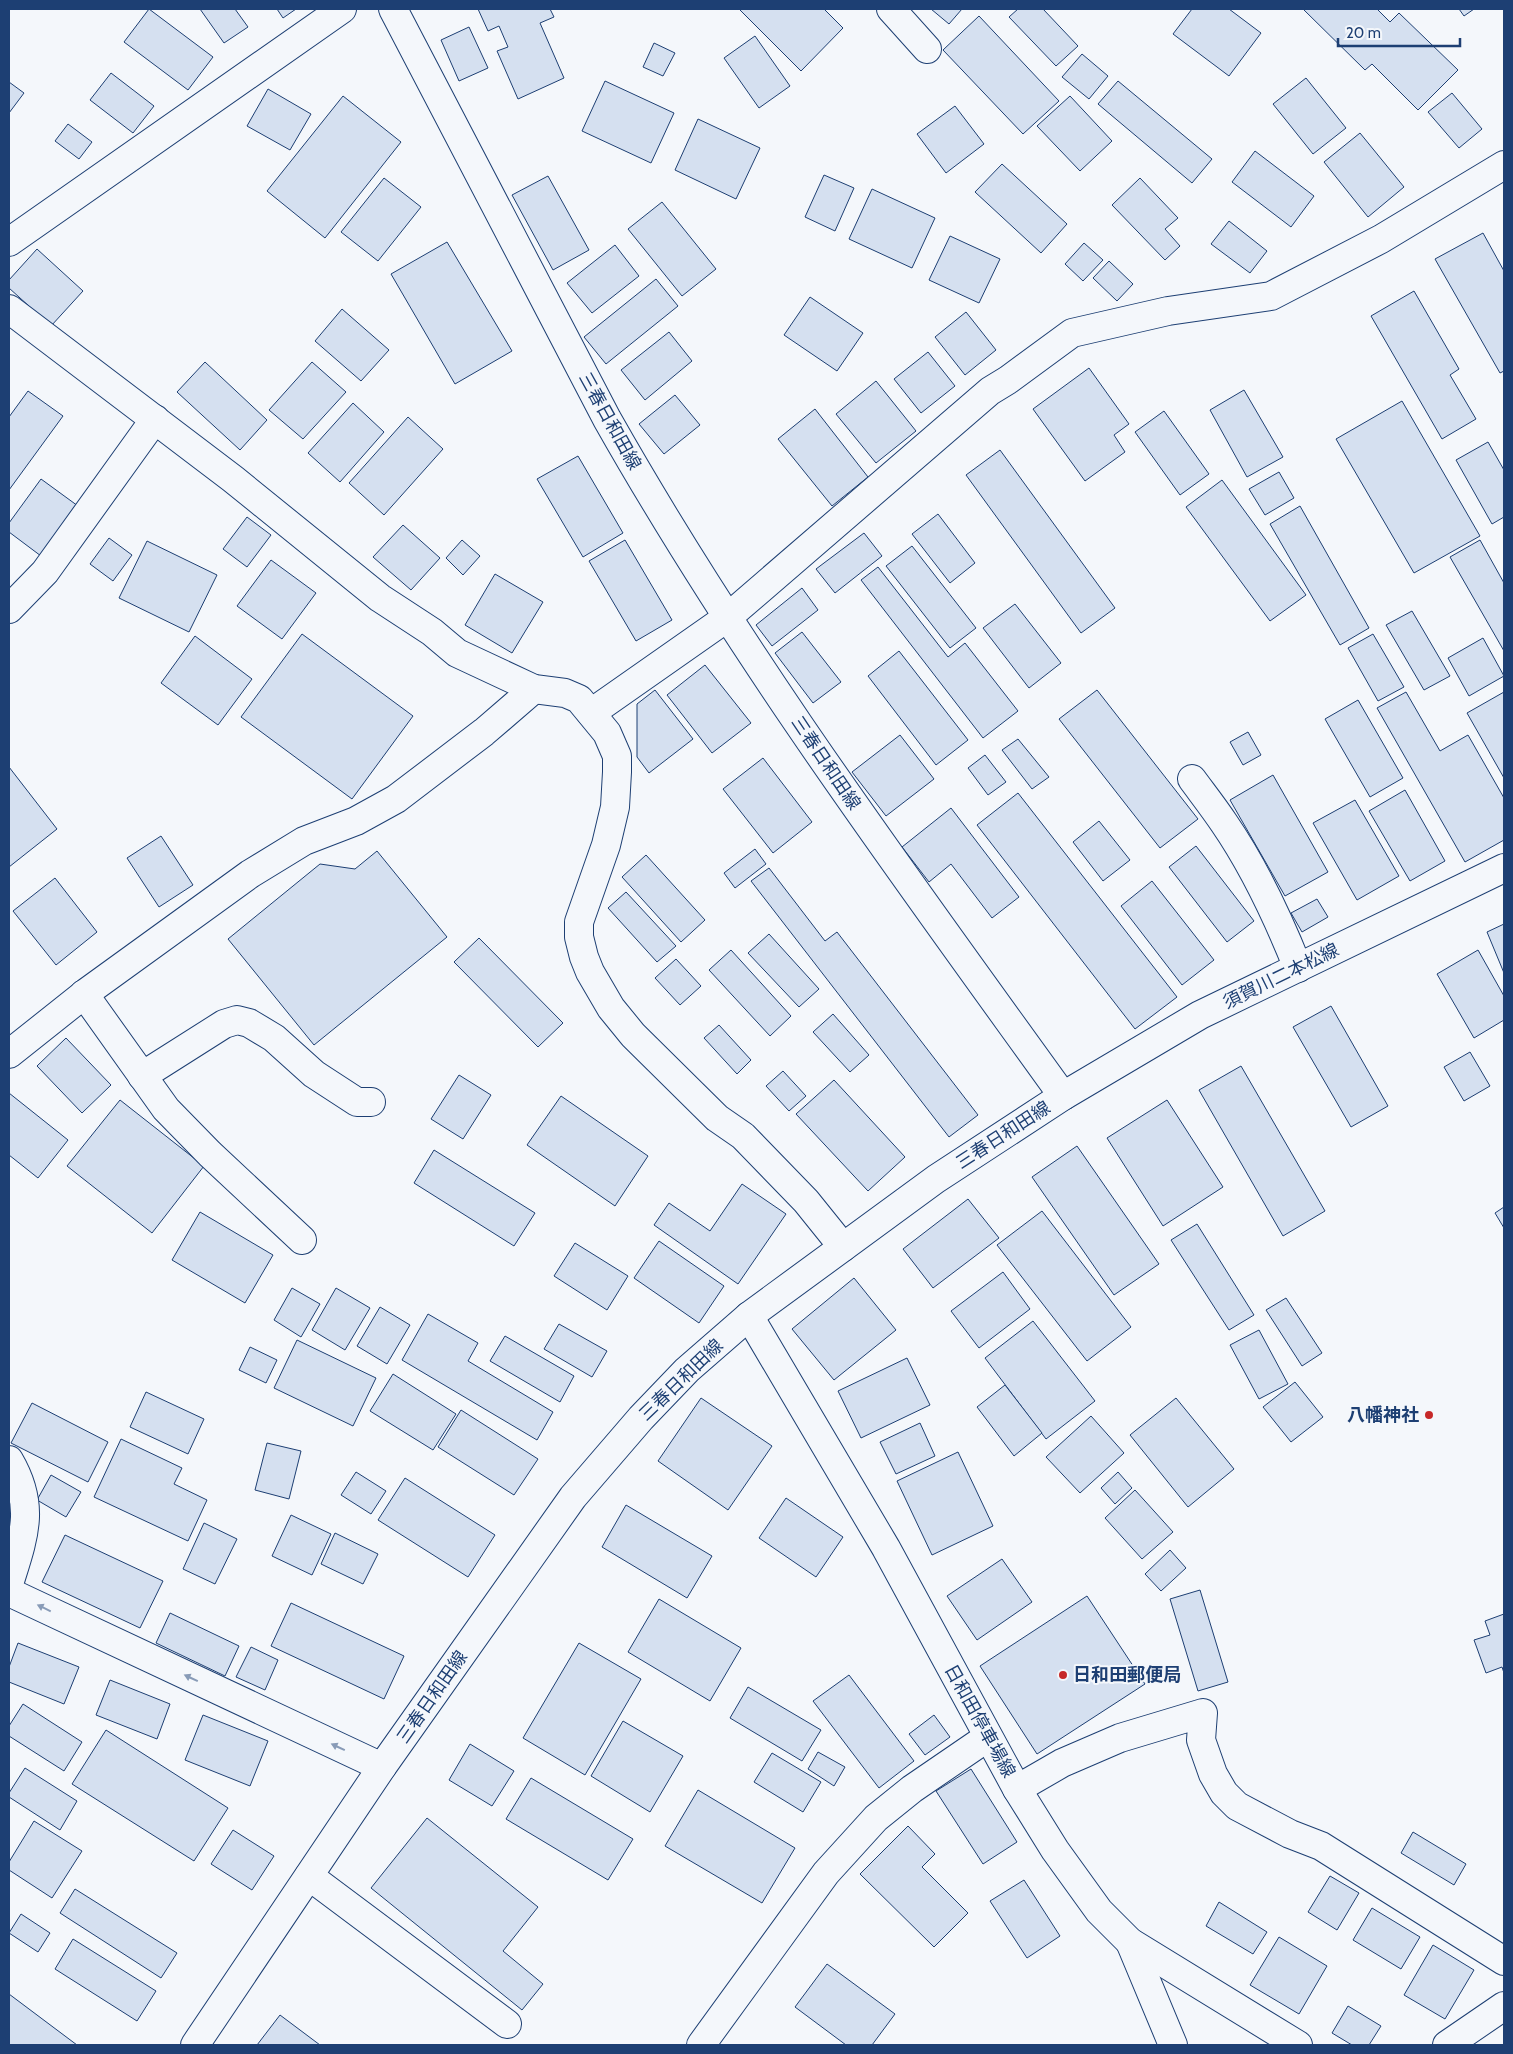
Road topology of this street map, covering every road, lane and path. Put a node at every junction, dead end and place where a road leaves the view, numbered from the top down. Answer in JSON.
{"nodes":[{"id":1,"x":342,"y":9,"type":"edge"},
{"id":2,"x":394,"y":9,"type":"edge"},
{"id":3,"x":891,"y":9,"type":"edge"},
{"id":4,"x":927,"y":49,"type":"dead end"},
{"id":5,"x":1504,"y":165,"type":"edge"},
{"id":6,"x":9,"y":242,"type":"edge"},
{"id":7,"x":9,"y":309,"type":"edge"},
{"id":8,"x":155,"y":419,"type":"junction"},
{"id":9,"x":9,"y":609,"type":"edge"},
{"id":10,"x":728,"y":617,"type":"junction"},
{"id":11,"x":534,"y":689,"type":"junction"},
{"id":12,"x":590,"y":713,"type":"junction"},
{"id":13,"x":1192,"y":779,"type":"dead end"},
{"id":14,"x":1504,"y":868,"type":"edge"},
{"id":15,"x":1298,"y":968,"type":"junction"},
{"id":16,"x":84,"y":994,"type":"junction"},
{"id":17,"x":9,"y":1054,"type":"edge"},
{"id":18,"x":142,"y":1076,"type":"junction"},
{"id":19,"x":1063,"y":1096,"type":"junction"},
{"id":20,"x":371,"y":1102,"type":"dead end"},
{"id":21,"x":302,"y":1240,"type":"dead end"},
{"id":22,"x":844,"y":1247,"type":"junction"},
{"id":23,"x":749,"y":1316,"type":"junction"},
{"id":24,"x":9,"y":1460,"type":"edge"},
{"id":25,"x":9,"y":1584,"type":"edge"},
{"id":26,"x":9,"y":1592,"type":"edge"},
{"id":27,"x":988,"y":1737,"type":"junction"},
{"id":28,"x":382,"y":1767,"type":"junction"},
{"id":29,"x":1018,"y":1789,"type":"junction"},
{"id":30,"x":309,"y":1876,"type":"junction"},
{"id":31,"x":1130,"y":1942,"type":"junction"},
{"id":32,"x":1504,"y":1961,"type":"edge"},
{"id":33,"x":1504,"y":2006,"type":"edge"},
{"id":34,"x":507,"y":2024,"type":"dead end"},
{"id":35,"x":195,"y":2045,"type":"edge"},
{"id":36,"x":701,"y":2045,"type":"edge"},
{"id":37,"x":1173,"y":2045,"type":"edge"},
{"id":38,"x":1298,"y":2045,"type":"edge"},
{"id":39,"x":1447,"y":2045,"type":"edge"}],
"edges":[{"from":1,"to":6,"type":"street"},
{"from":2,"to":10,"type":"street","name":"三春日和田線"},
{"from":3,"to":4,"type":"street"},
{"from":5,"to":10,"type":"street"},
{"from":7,"to":8,"type":"street"},
{"from":8,"to":9,"type":"street"},
{"from":8,"to":11,"type":"street"},
{"from":10,"to":12,"type":"street"},
{"from":10,"to":19,"type":"street","name":"三春日和田線"},
{"from":11,"to":12,"type":"street"},
{"from":11,"to":16,"type":"street"},
{"from":12,"to":22,"type":"street"},
{"from":13,"to":15,"type":"street"},
{"from":14,"to":15,"type":"street","name":"須賀川二本松線"},
{"from":15,"to":19,"type":"street","name":"須賀川二本松線"},
{"from":16,"to":17,"type":"street"},
{"from":16,"to":18,"type":"street"},
{"from":18,"to":20,"type":"street"},
{"from":18,"to":21,"type":"street"},
{"from":19,"to":22,"type":"street","name":"三春日和田線"},
{"from":22,"to":23,"type":"street","name":"三春日和田線"},
{"from":23,"to":27,"type":"street","name":"日和田停車場線"},
{"from":23,"to":28,"type":"street","name":"三春日和田線"},
{"from":24,"to":25,"type":"street"},
{"from":28,"to":26,"type":"street","one_way":true},
{"from":27,"to":29,"type":"street","name":"日和田停車場線"},
{"from":27,"to":36,"type":"street"},
{"from":28,"to":30,"type":"street","name":"三春日和田線"},
{"from":29,"to":31,"type":"street","name":"日和田停車場線"},
{"from":29,"to":32,"type":"street"},
{"from":30,"to":34,"type":"street"},
{"from":30,"to":35,"type":"street","name":"三春日和田線"},
{"from":31,"to":37,"type":"street"},
{"from":31,"to":38,"type":"street","name":"日和田停車場線"},
{"from":33,"to":39,"type":"street"}]}
